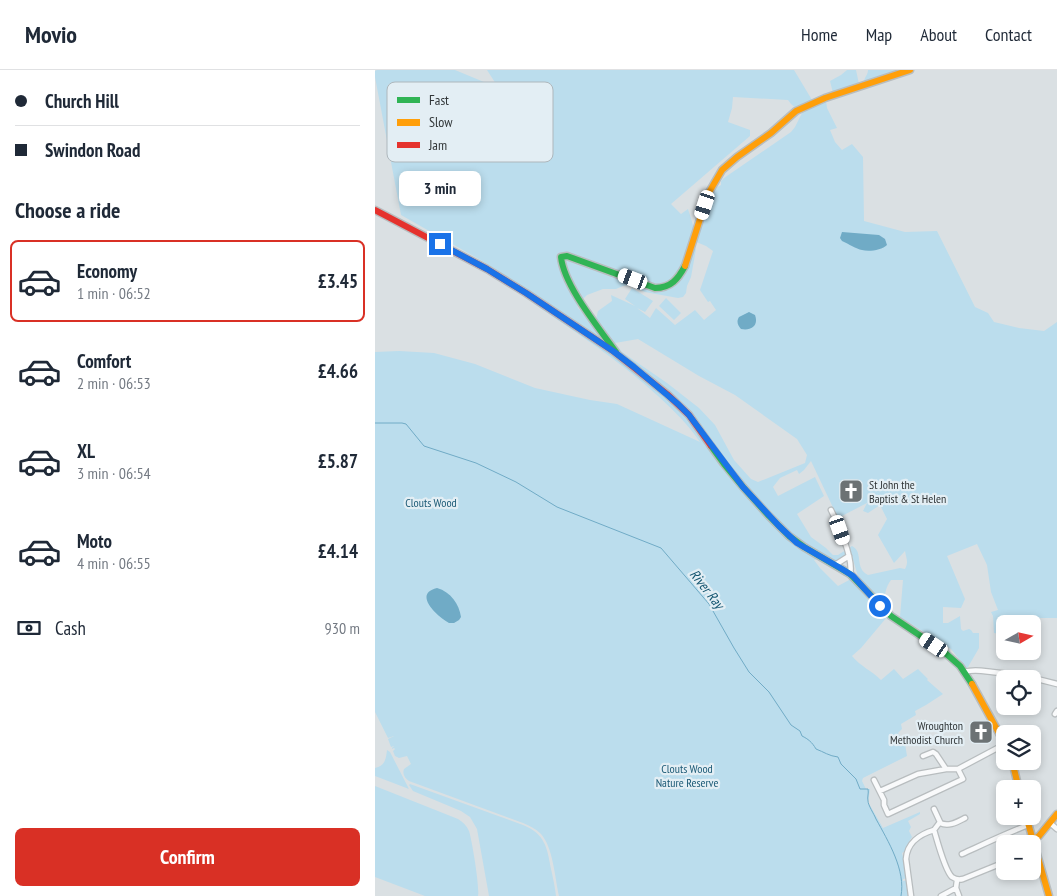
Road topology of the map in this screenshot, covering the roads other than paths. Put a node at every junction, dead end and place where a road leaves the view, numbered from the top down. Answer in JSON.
{"nodes":[{"id":1,"x":910,"y":70,"type":"edge"},
{"id":2,"x":375,"y":210,"type":"edge"},
{"id":3,"x":603,"y":334,"type":"junction"},
{"id":4,"x":597,"y":340,"type":"junction"},
{"id":5,"x":619,"y":356,"type":"junction"},
{"id":6,"x":831,"y":510,"type":"dead end"},
{"id":7,"x":849,"y":556,"type":"junction"},
{"id":8,"x":835,"y":565,"type":"junction"},
{"id":9,"x":850,"y":574,"type":"junction"},
{"id":10,"x":964,"y":671,"type":"junction"},
{"id":11,"x":1057,"y":684,"type":"edge"},
{"id":12,"x":996,"y":727,"type":"edge"},
{"id":13,"x":996,"y":749,"type":"edge"},
{"id":14,"x":923,"y":756,"type":"dead end"},
{"id":15,"x":946,"y":768,"type":"junction"},
{"id":16,"x":958,"y":769,"type":"junction"},
{"id":17,"x":874,"y":780,"type":"dead end"},
{"id":18,"x":880,"y":791,"type":"junction"},
{"id":19,"x":934,"y":809,"type":"dead end"},
{"id":20,"x":1057,"y":814,"type":"edge"},
{"id":21,"x":965,"y":818,"type":"dead end"},
{"id":22,"x":940,"y":823,"type":"junction"},
{"id":23,"x":1050,"y":823,"type":"junction"},
{"id":24,"x":1028,"y":825,"type":"joint"},
{"id":25,"x":934,"y":830,"type":"junction"},
{"id":26,"x":1057,"y":830,"type":"edge"},
{"id":27,"x":1030,"y":835,"type":"edge"},
{"id":28,"x":1041,"y":835,"type":"edge"},
{"id":29,"x":962,"y":854,"type":"dead end"},
{"id":30,"x":996,"y":866,"type":"edge"},
{"id":31,"x":1041,"y":870,"type":"edge"},
{"id":32,"x":957,"y":880,"type":"junction"},
{"id":33,"x":956,"y":888,"type":"junction"},
{"id":34,"x":911,"y":896,"type":"edge"},
{"id":35,"x":941,"y":896,"type":"edge"},
{"id":36,"x":959,"y":896,"type":"edge"},
{"id":37,"x":1049,"y":896,"type":"edge"}],
"edges":[{"from":1,"to":3,"type":"main road"},
{"from":2,"to":4,"type":"main road"},
{"from":3,"to":4,"type":"street"},
{"from":3,"to":5,"type":"main road"},
{"from":4,"to":5,"type":"main road"},
{"from":5,"to":8,"type":"main road"},
{"from":6,"to":7,"type":"street"},
{"from":7,"to":8,"type":"street"},
{"from":7,"to":9,"type":"street"},
{"from":8,"to":9,"type":"main road"},
{"from":9,"to":10,"type":"main road"},
{"from":10,"to":11,"type":"street"},
{"from":10,"to":12,"type":"main road"},
{"from":13,"to":16,"type":"street"},
{"from":14,"to":15,"type":"street"},
{"from":15,"to":16,"type":"street"},
{"from":15,"to":18,"type":"street"},
{"from":16,"to":18,"type":"street"},
{"from":17,"to":18,"type":"street"},
{"from":19,"to":22,"type":"street"},
{"from":20,"to":23,"type":"main road"},
{"from":21,"to":22,"type":"street"},
{"from":22,"to":25,"type":"street"},
{"from":23,"to":26,"type":"street"},
{"from":23,"to":28,"type":"main road"},
{"from":24,"to":27,"type":"main road"},
{"from":24,"to":29,"type":"street"},
{"from":25,"to":32,"type":"street"},
{"from":25,"to":34,"type":"street"},
{"from":30,"to":32,"type":"street"},
{"from":31,"to":37,"type":"main road"},
{"from":32,"to":33,"type":"street"},
{"from":33,"to":35,"type":"street"},
{"from":33,"to":36,"type":"street"}]}
